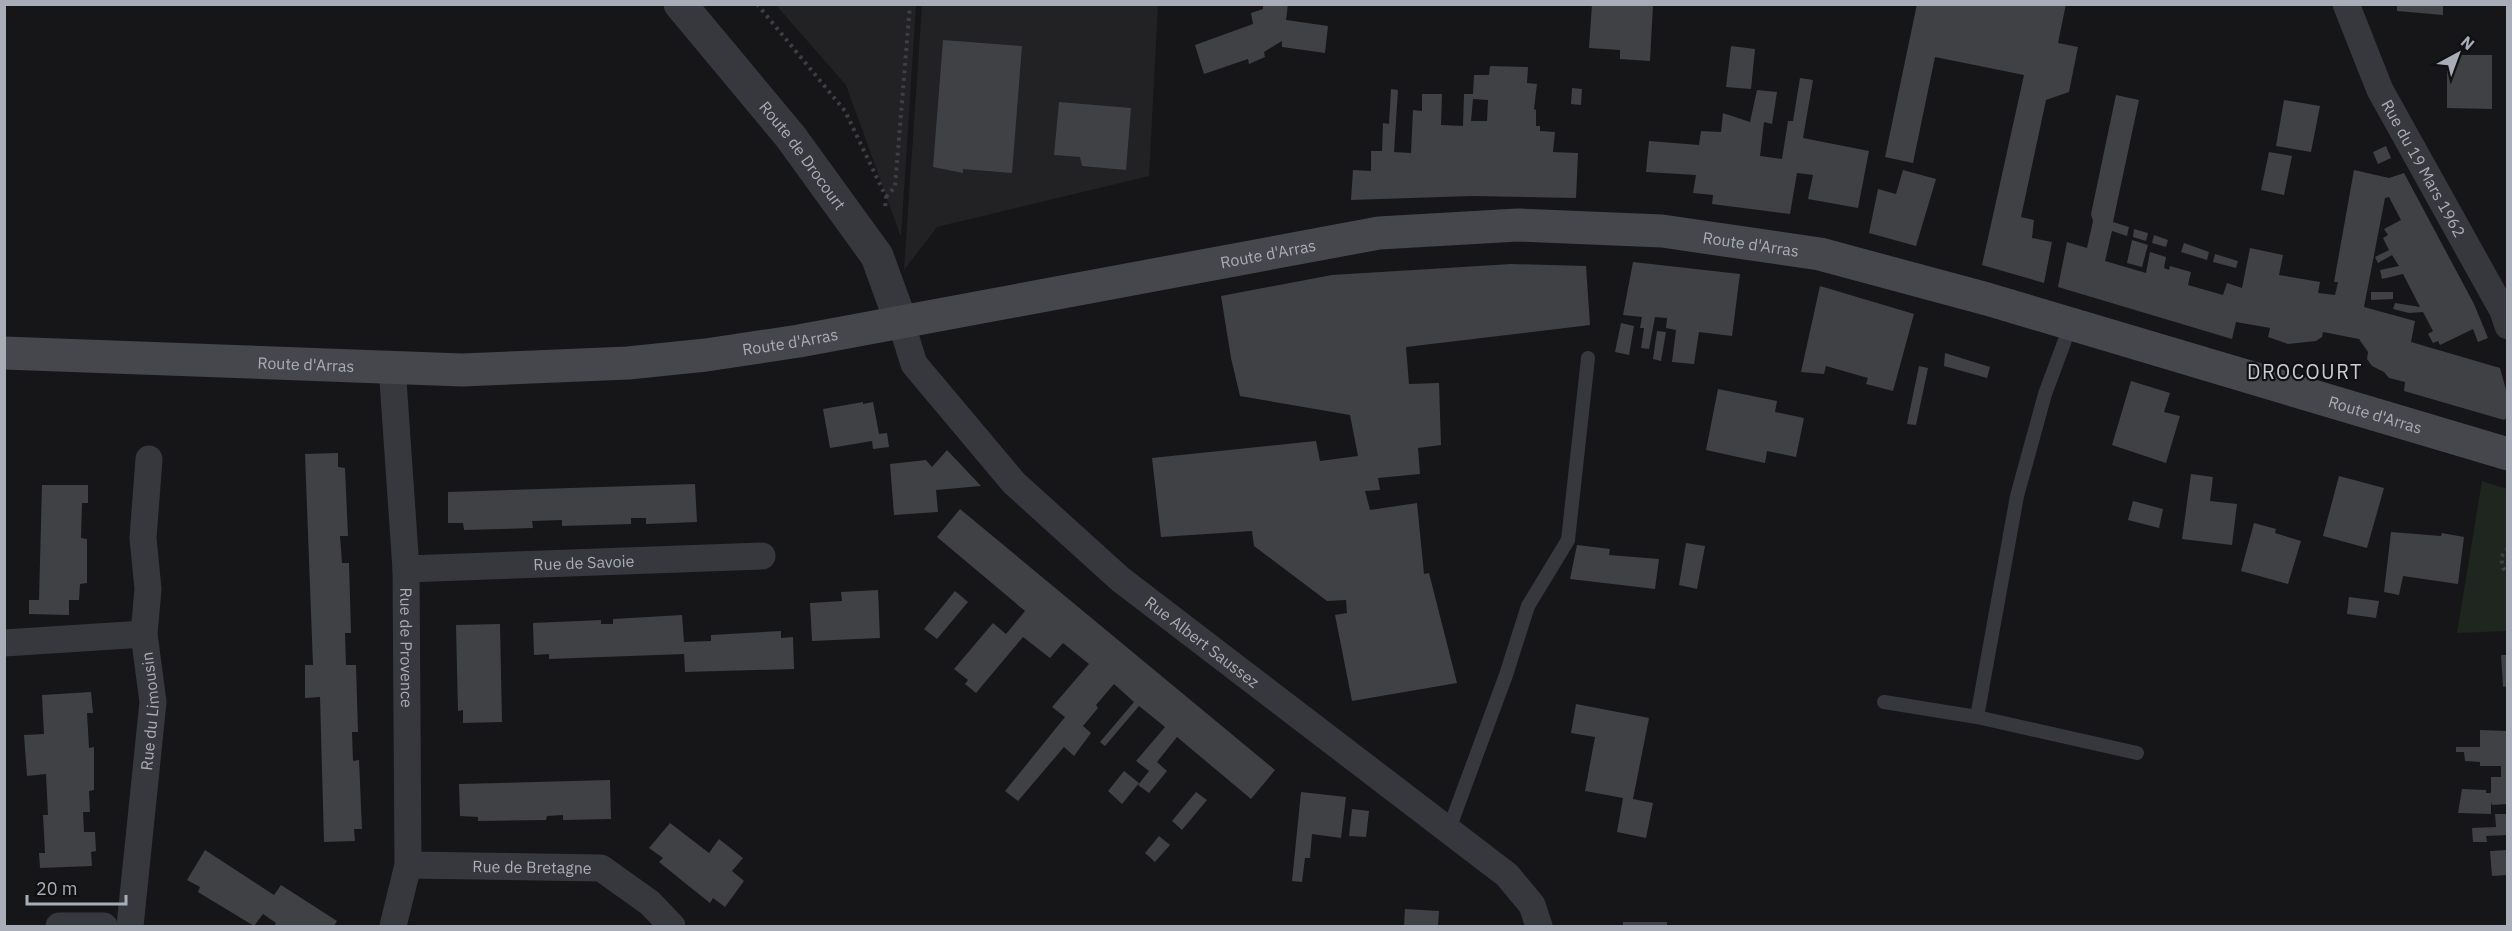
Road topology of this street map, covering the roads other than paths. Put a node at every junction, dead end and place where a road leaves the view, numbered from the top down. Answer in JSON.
{"nodes":[{"id":1,"x":680,"y":4,"type":"edge"},
{"id":2,"x":2346,"y":4,"type":"edge"},
{"id":3,"x":901,"y":322,"type":"junction"},
{"id":4,"x":2071,"y":324,"type":"junction"},
{"id":5,"x":2508,"y":326,"type":"edge"},
{"id":6,"x":4,"y":353,"type":"edge"},
{"id":7,"x":1588,"y":358,"type":"dead end"},
{"id":8,"x":392,"y":366,"type":"junction"},
{"id":9,"x":2508,"y":454,"type":"edge"},
{"id":10,"x":149,"y":459,"type":"dead end"},
{"id":11,"x":762,"y":556,"type":"dead end"},
{"id":12,"x":406,"y":569,"type":"junction"},
{"id":13,"x":144,"y":634,"type":"junction"},
{"id":14,"x":4,"y":643,"type":"edge"},
{"id":15,"x":1884,"y":702,"type":"dead end"},
{"id":16,"x":1977,"y":717,"type":"junction"},
{"id":17,"x":2137,"y":753,"type":"dead end"},
{"id":18,"x":1449,"y":829,"type":"junction"},
{"id":19,"x":408,"y":865,"type":"junction"},
{"id":20,"x":59,"y":927,"type":"edge"},
{"id":21,"x":105,"y":927,"type":"edge"},
{"id":22,"x":130,"y":927,"type":"edge"},
{"id":23,"x":393,"y":927,"type":"edge"},
{"id":24,"x":672,"y":927,"type":"edge"},
{"id":25,"x":1539,"y":927,"type":"edge"}],
"edges":[{"from":1,"to":3,"type":"street","name":"Route de Drocourt"},
{"from":2,"to":5,"type":"street","name":"Rue du 19 Mars 1962"},
{"from":3,"to":4,"type":"main road","name":"Route d'Arras"},
{"from":3,"to":8,"type":"main road","name":"Route d'Arras"},
{"from":3,"to":18,"type":"street","name":"Rue Albert Saussez"},
{"from":4,"to":9,"type":"main road","name":"Route d'Arras"},
{"from":4,"to":16,"type":"lane"},
{"from":6,"to":8,"type":"main road","name":"Route d'Arras"},
{"from":7,"to":18,"type":"lane"},
{"from":8,"to":12,"type":"street","name":"Rue de Provence"},
{"from":10,"to":13,"type":"street","name":"Rue du Limousin"},
{"from":11,"to":12,"type":"street","name":"Rue de Savoie"},
{"from":12,"to":19,"type":"street","name":"Rue de Provence"},
{"from":13,"to":14,"type":"street"},
{"from":13,"to":22,"type":"street","name":"Rue du Limousin"},
{"from":15,"to":16,"type":"lane"},
{"from":16,"to":17,"type":"lane"},
{"from":18,"to":25,"type":"street","name":"Rue Albert Saussez"},
{"from":19,"to":23,"type":"street","name":"Rue de Provence"},
{"from":19,"to":24,"type":"street","name":"Rue de Bretagne"},
{"from":20,"to":21,"type":"street"}]}
